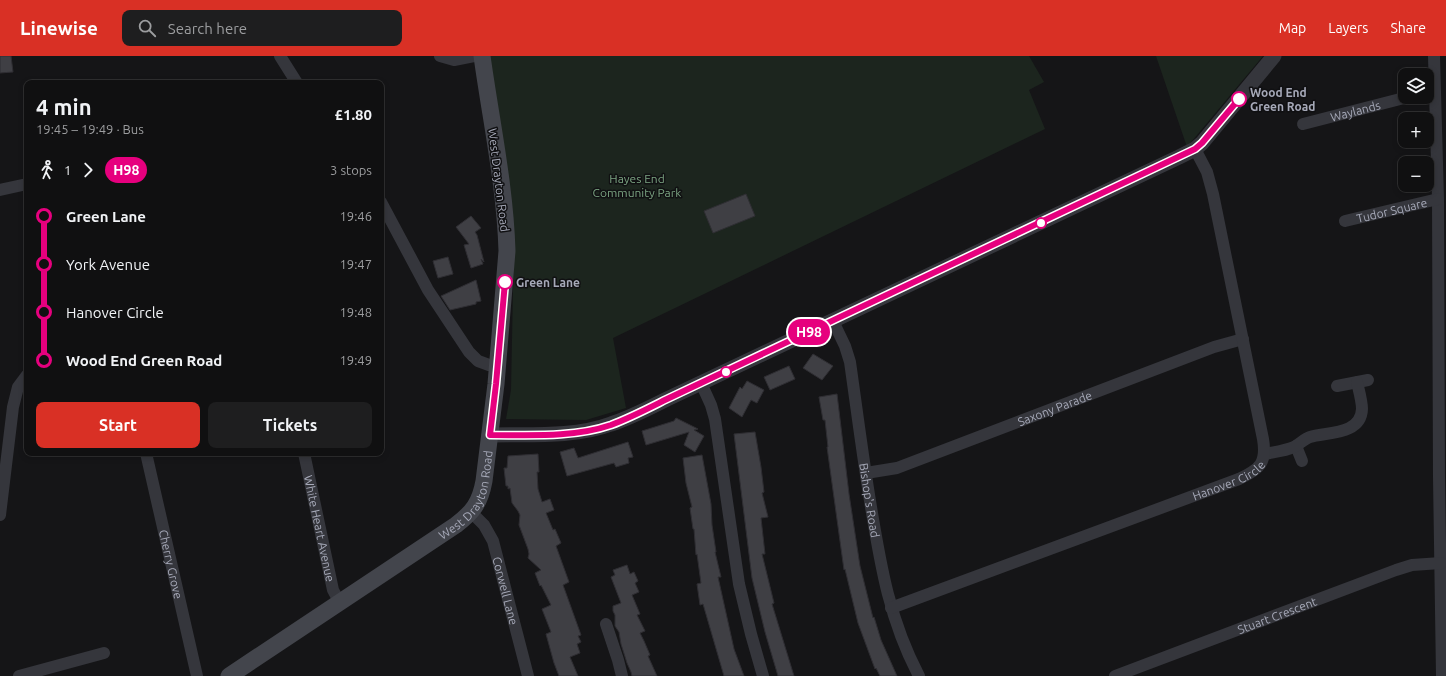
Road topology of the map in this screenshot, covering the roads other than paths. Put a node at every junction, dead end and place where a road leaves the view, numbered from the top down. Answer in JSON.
{"nodes":[{"id":1,"x":280,"y":56,"type":"edge"},
{"id":2,"x":440,"y":56,"type":"edge"},
{"id":3,"x":474,"y":56,"type":"edge"},
{"id":4,"x":482,"y":56,"type":"edge"},
{"id":5,"x":1274,"y":56,"type":"edge"},
{"id":6,"x":1434,"y":56,"type":"edge"},
{"id":7,"x":1433,"y":68,"type":"edge"},
{"id":8,"x":295,"y":80,"type":"edge"},
{"id":9,"x":1398,"y":100,"type":"edge"},
{"id":10,"x":1433,"y":104,"type":"edge"},
{"id":11,"x":1303,"y":124,"type":"dead end"},
{"id":12,"x":1195,"y":149,"type":"junction"},
{"id":13,"x":1441,"y":151,"type":"edge"},
{"id":14,"x":24,"y":185,"type":"edge"},
{"id":15,"x":0,"y":190,"type":"edge"},
{"id":16,"x":1438,"y":199,"type":"junction"},
{"id":17,"x":384,"y":208,"type":"edge"},
{"id":18,"x":1345,"y":221,"type":"dead end"},
{"id":19,"x":833,"y":321,"type":"junction"},
{"id":20,"x":1243,"y":339,"type":"junction"},
{"id":21,"x":497,"y":366,"type":"junction"},
{"id":22,"x":24,"y":379,"type":"edge"},
{"id":23,"x":701,"y":383,"type":"junction"},
{"id":24,"x":1337,"y":386,"type":"dead end"},
{"id":25,"x":490,"y":435,"type":"junction"},
{"id":26,"x":1296,"y":446,"type":"junction"},
{"id":27,"x":1264,"y":454,"type":"junction"},
{"id":28,"x":147,"y":456,"type":"edge"},
{"id":29,"x":305,"y":456,"type":"edge"},
{"id":30,"x":1302,"y":461,"type":"dead end"},
{"id":31,"x":866,"y":473,"type":"junction"},
{"id":32,"x":471,"y":512,"type":"junction"},
{"id":33,"x":0,"y":514,"type":"edge"},
{"id":34,"x":1441,"y":563,"type":"junction"},
{"id":35,"x":340,"y":603,"type":"junction"},
{"id":36,"x":891,"y":608,"type":"junction"},
{"id":37,"x":606,"y":624,"type":"dead end"},
{"id":38,"x":104,"y":653,"type":"dead end"},
{"id":39,"x":19,"y":676,"type":"edge"},
{"id":40,"x":196,"y":676,"type":"edge"},
{"id":41,"x":229,"y":676,"type":"edge"},
{"id":42,"x":528,"y":676,"type":"edge"},
{"id":43,"x":622,"y":676,"type":"edge"},
{"id":44,"x":763,"y":676,"type":"edge"},
{"id":45,"x":919,"y":676,"type":"edge"},
{"id":46,"x":1115,"y":676,"type":"edge"},
{"id":47,"x":1442,"y":676,"type":"edge"}],
"edges":[{"from":1,"to":8,"type":"street"},
{"from":2,"to":3,"type":"street"},
{"from":4,"to":21,"type":"main road","name":"West Drayton Road"},
{"from":5,"to":12,"type":"street"},
{"from":6,"to":7,"type":"street"},
{"from":9,"to":11,"type":"street","name":"Waylands"},
{"from":10,"to":13,"type":"street"},
{"from":12,"to":19,"type":"street"},
{"from":12,"to":20,"type":"street","name":"Hanover Circle"},
{"from":13,"to":16,"type":"street"},
{"from":14,"to":15,"type":"street"},
{"from":16,"to":18,"type":"street","name":"Tudor Square"},
{"from":16,"to":34,"type":"street"},
{"from":17,"to":21,"type":"street"},
{"from":19,"to":23,"type":"street"},
{"from":19,"to":31,"type":"street","name":"Bishop's Road"},
{"from":20,"to":27,"type":"street","name":"Hanover Circle"},
{"from":20,"to":31,"type":"street","name":"Saxony Parade"},
{"from":21,"to":25,"type":"main road","name":"West Drayton Road"},
{"from":22,"to":33,"type":"street"},
{"from":23,"to":25,"type":"street"},
{"from":23,"to":44,"type":"street"},
{"from":24,"to":26,"type":"street"},
{"from":25,"to":32,"type":"main road","name":"West Drayton Road"},
{"from":26,"to":27,"type":"street"},
{"from":26,"to":30,"type":"street"},
{"from":27,"to":36,"type":"street","name":"Hanover Circle"},
{"from":28,"to":40,"type":"street","name":"Cherry Grove"},
{"from":29,"to":35,"type":"street","name":"White Heart Avenue"},
{"from":31,"to":36,"type":"street","name":"Bishop's Road"},
{"from":32,"to":35,"type":"main road","name":"West Drayton Road"},
{"from":32,"to":42,"type":"street","name":"Corwell Lane"},
{"from":34,"to":46,"type":"street","name":"Stuart Crescent"},
{"from":34,"to":47,"type":"street"},
{"from":35,"to":41,"type":"main road","name":"West Drayton Road"},
{"from":36,"to":45,"type":"street","name":"Bishop's Road"},
{"from":37,"to":43,"type":"street"},
{"from":38,"to":39,"type":"street"}]}
